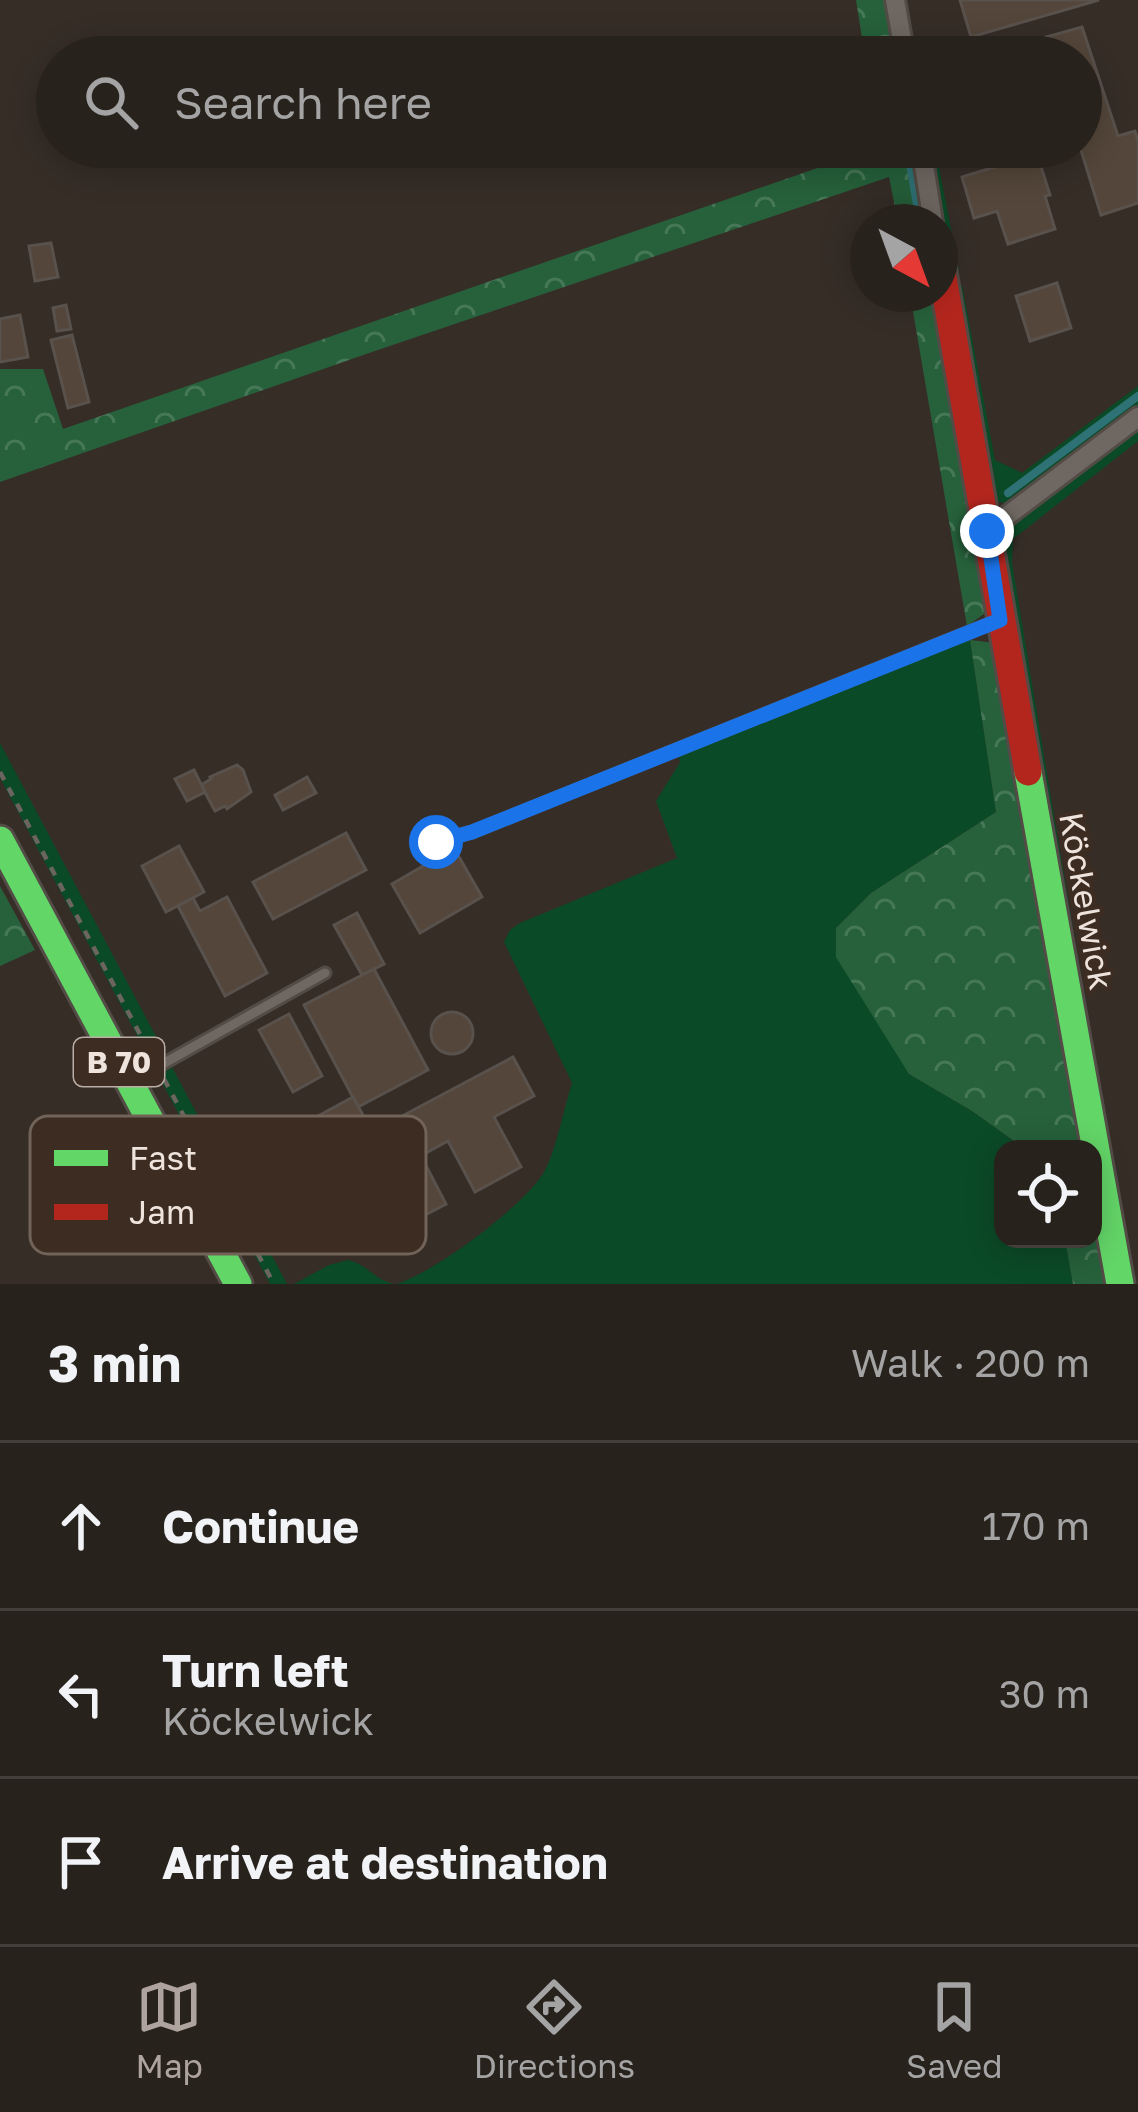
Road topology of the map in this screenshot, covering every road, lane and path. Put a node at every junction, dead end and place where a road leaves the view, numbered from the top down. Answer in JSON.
{"nodes":[{"id":1,"x":895,"y":0,"type":"edge"},
{"id":2,"x":901,"y":36,"type":"edge"},
{"id":3,"x":925,"y":168,"type":"edge"},
{"id":4,"x":931,"y":204,"type":"edge"},
{"id":5,"x":949,"y":312,"type":"edge"},
{"id":6,"x":1138,"y":417,"type":"edge"},
{"id":7,"x":987,"y":531,"type":"junction"},
{"id":8,"x":1000,"y":620,"type":"junction"},
{"id":9,"x":0,"y":772,"type":"edge"},
{"id":10,"x":0,"y":840,"type":"edge"},
{"id":11,"x":436,"y":842,"type":"dead end"},
{"id":12,"x":325,"y":973,"type":"dead end"},
{"id":13,"x":158,"y":1067,"type":"junction"},
{"id":14,"x":130,"y":1082,"type":"junction"},
{"id":15,"x":148,"y":1116,"type":"edge"},
{"id":16,"x":184,"y":1116,"type":"edge"},
{"id":17,"x":222,"y":1254,"type":"edge"},
{"id":18,"x":258,"y":1254,"type":"edge"},
{"id":19,"x":238,"y":1284,"type":"edge"},
{"id":20,"x":274,"y":1284,"type":"edge"},
{"id":21,"x":1120,"y":1284,"type":"edge"}],
"edges":[{"from":1,"to":2,"type":"street"},
{"from":3,"to":4,"type":"street"},
{"from":5,"to":7,"type":"street","name":"Köckelwick"},
{"from":6,"to":7,"type":"street"},
{"from":7,"to":8,"type":"street","name":"Köckelwick"},
{"from":8,"to":11,"type":"lane"},
{"from":8,"to":21,"type":"street","name":"Köckelwick"},
{"from":9,"to":13,"type":"path"},
{"from":10,"to":14,"type":"street","number":"B 70"},
{"from":12,"to":13,"type":"lane"},
{"from":13,"to":14,"type":"lane"},
{"from":13,"to":16,"type":"path"},
{"from":14,"to":15,"type":"street","number":"B 70"},
{"from":17,"to":19,"type":"street","number":"B 70"},
{"from":18,"to":20,"type":"path"}]}
